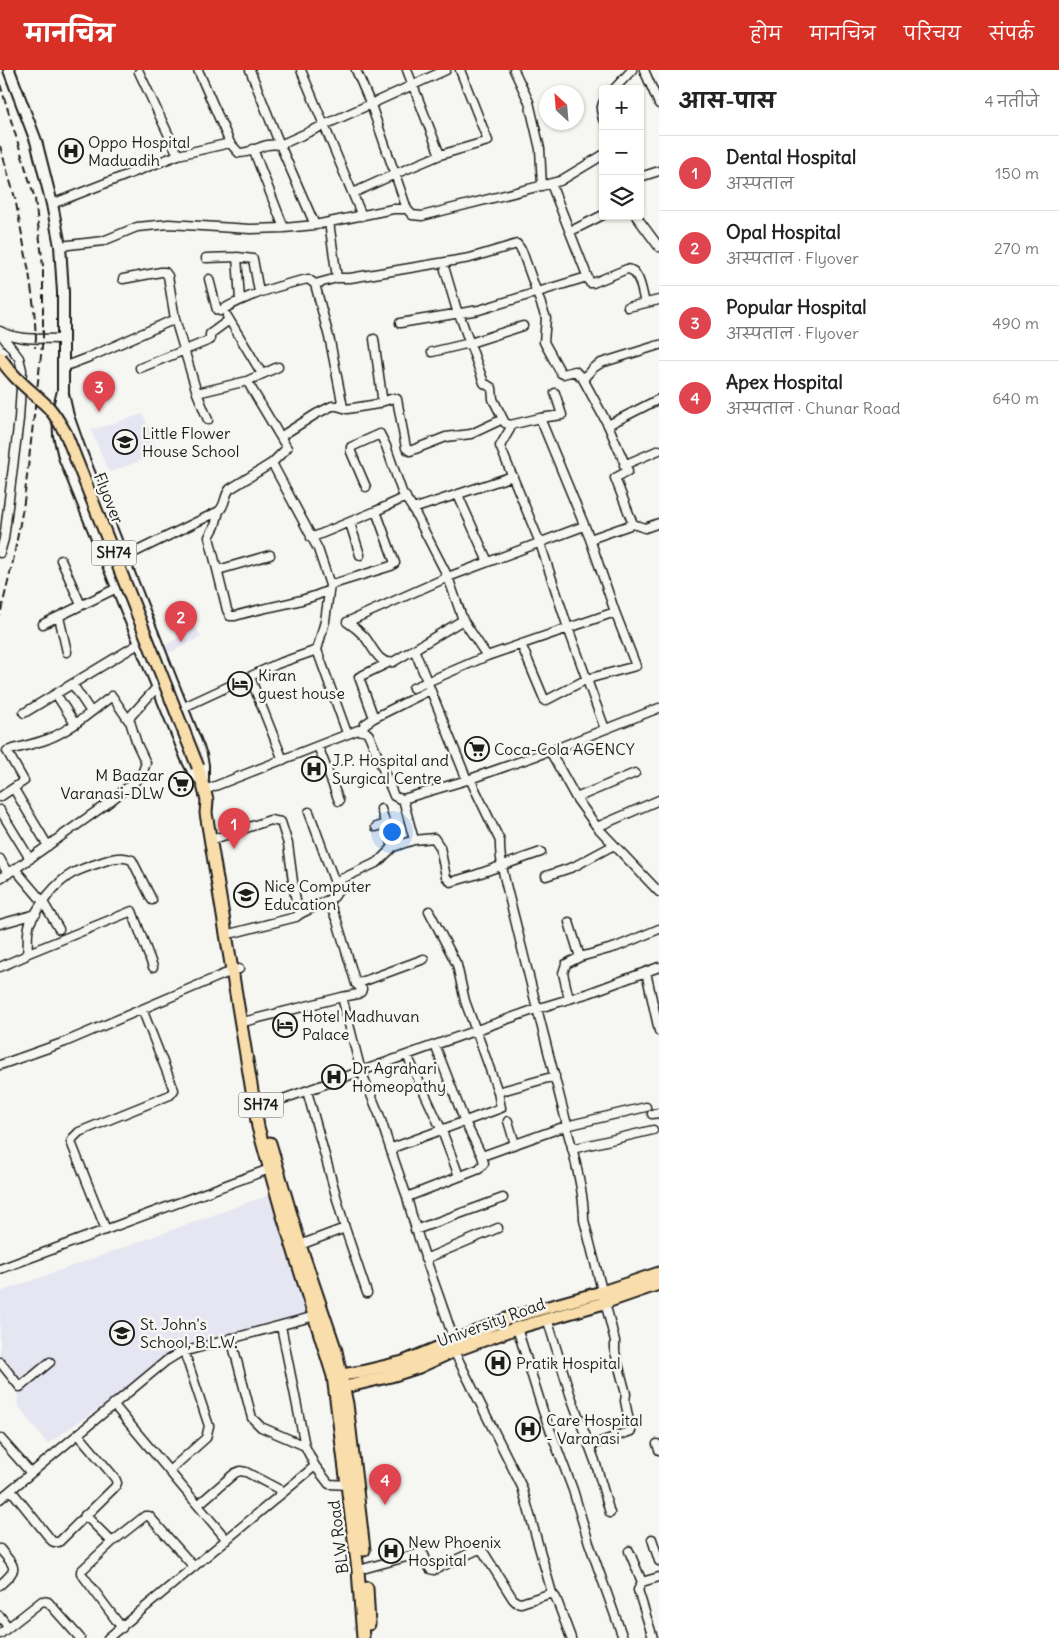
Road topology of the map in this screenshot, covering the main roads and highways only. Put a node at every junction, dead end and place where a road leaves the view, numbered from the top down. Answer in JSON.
{"nodes":[{"id":1,"x":0,"y":356,"type":"edge"},
{"id":2,"x":205,"y":791,"type":"junction"},
{"id":3,"x":236,"y":970,"type":"junction"},
{"id":4,"x":258,"y":1108,"type":"junction"},
{"id":5,"x":273,"y":1168,"type":"junction"},
{"id":6,"x":659,"y":1273,"type":"edge"},
{"id":7,"x":659,"y":1284,"type":"edge"},
{"id":8,"x":603,"y":1297,"type":"junction"},
{"id":9,"x":454,"y":1346,"type":"junction"},
{"id":10,"x":337,"y":1376,"type":"junction"},
{"id":11,"x":362,"y":1378,"type":"junction"},
{"id":12,"x":339,"y":1388,"type":"junction"},
{"id":13,"x":342,"y":1404,"type":"junction"},
{"id":14,"x":363,"y":1638,"type":"edge"},
{"id":15,"x":370,"y":1638,"type":"edge"}],
"edges":[{"from":1,"to":2,"type":"main road","name":"Flyover","number":"SH74","bridge":true},
{"from":2,"to":3,"type":"main road","number":"SH74"},
{"from":2,"to":3,"type":"main road","number":"SH74"},
{"from":3,"to":4,"type":"main road","number":"SH74"},
{"from":3,"to":4,"type":"main road","number":"SH74"},
{"from":4,"to":5,"type":"main road","number":"SH74"},
{"from":5,"to":10,"type":"main road","number":"SH74"},
{"from":5,"to":10,"type":"main road","number":"SH74"},
{"from":6,"to":8,"type":"main road"},
{"from":7,"to":8,"type":"main road","name":"University Road"},
{"from":8,"to":9,"type":"main road","name":"University Road"},
{"from":8,"to":9,"type":"main road"},
{"from":9,"to":11,"type":"main road","name":"University Road"},
{"from":10,"to":11,"type":"main road"},
{"from":10,"to":12,"type":"main road","number":"SH74"},
{"from":11,"to":12,"type":"main road","name":"University Road"},
{"from":12,"to":13,"type":"main road","number":"SH74"},
{"from":13,"to":14,"type":"main road","name":"BLW Road","number":"SH74"},
{"from":13,"to":15,"type":"main road","number":"SH74"}]}
